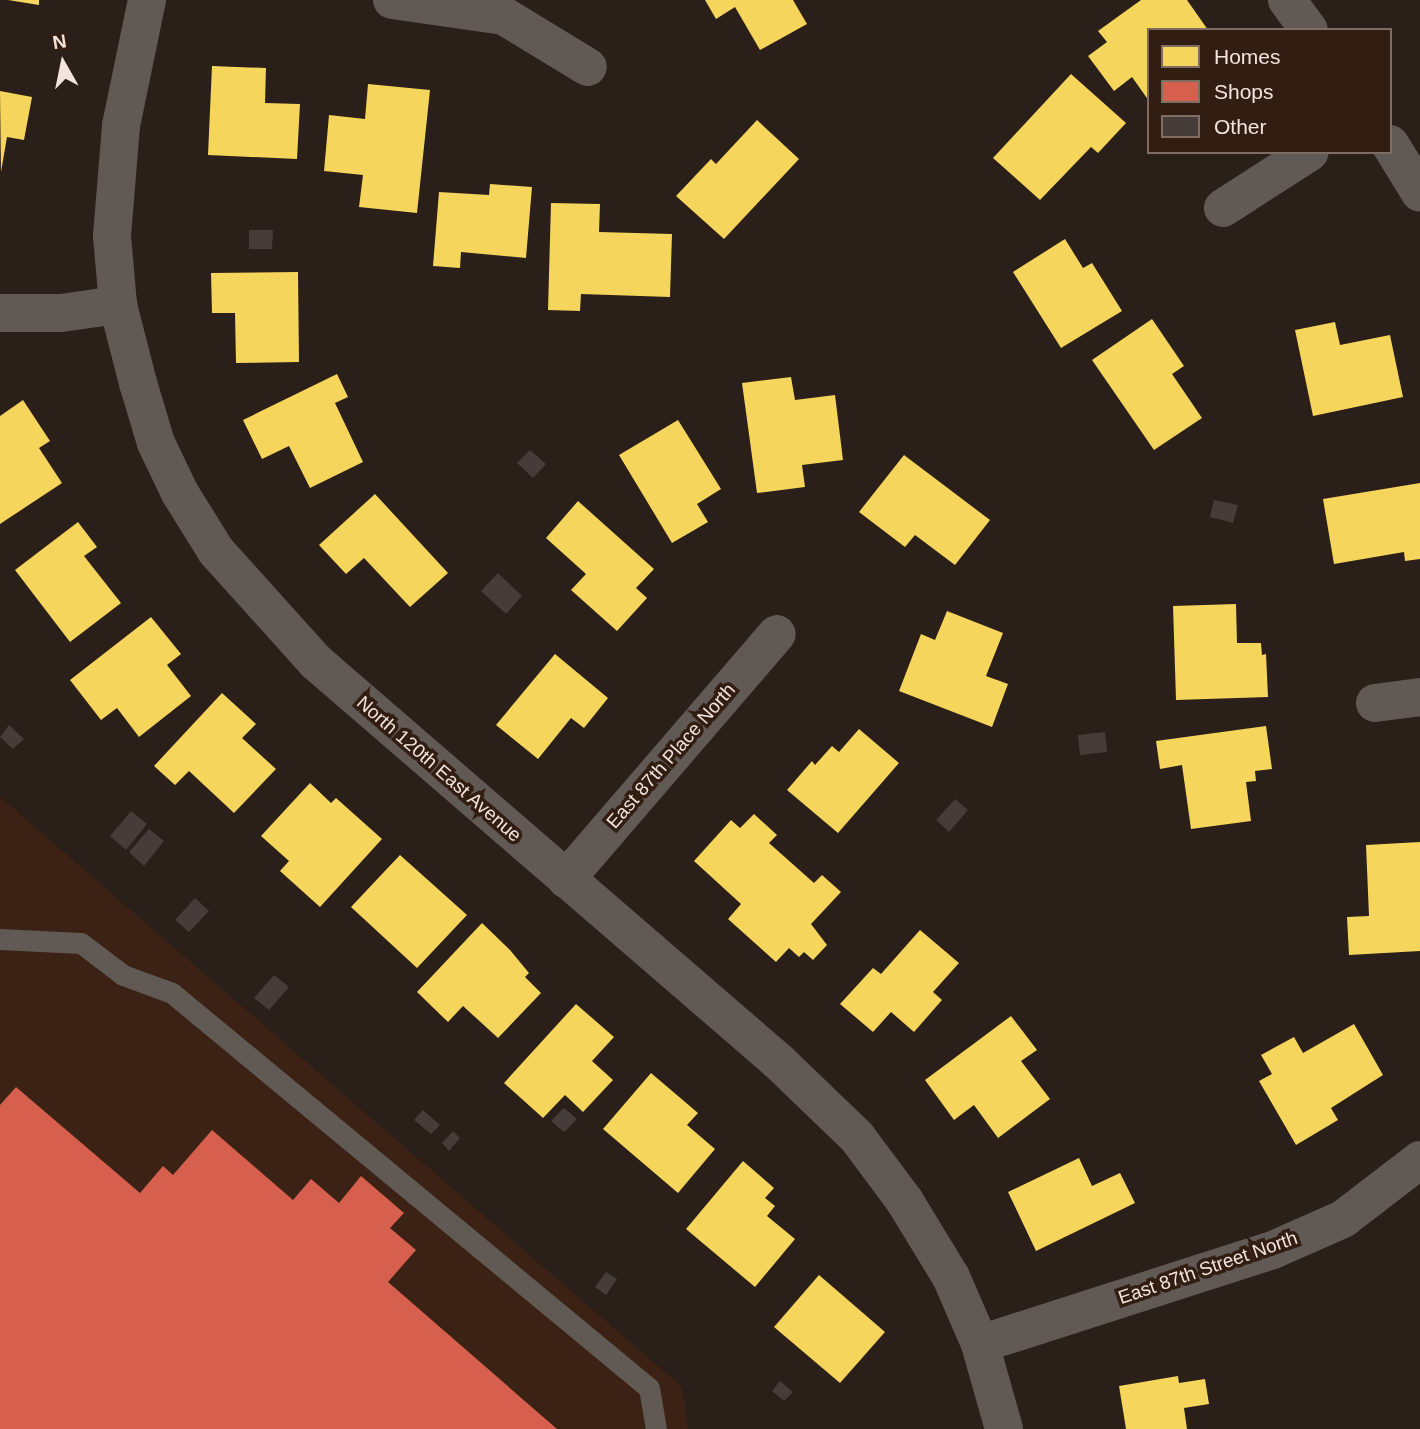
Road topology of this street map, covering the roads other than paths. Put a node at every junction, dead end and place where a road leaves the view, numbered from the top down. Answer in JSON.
{"nodes":[{"id":1,"x":147,"y":0,"type":"edge"},
{"id":2,"x":392,"y":0,"type":"edge"},
{"id":3,"x":1287,"y":0,"type":"edge"},
{"id":4,"x":1308,"y":28,"type":"edge"},
{"id":5,"x":588,"y":67,"type":"dead end"},
{"id":6,"x":1392,"y":147,"type":"edge"},
{"id":7,"x":1307,"y":154,"type":"edge"},
{"id":8,"x":1420,"y":193,"type":"edge"},
{"id":9,"x":1223,"y":208,"type":"dead end"},
{"id":10,"x":118,"y":305,"type":"junction"},
{"id":11,"x":0,"y":313,"type":"edge"},
{"id":12,"x":777,"y":634,"type":"dead end"},
{"id":13,"x":1420,"y":697,"type":"edge"},
{"id":14,"x":1376,"y":703,"type":"dead end"},
{"id":15,"x":566,"y":879,"type":"junction"},
{"id":16,"x":0,"y":939,"type":"edge"},
{"id":17,"x":1420,"y":1160,"type":"edge"},
{"id":18,"x":980,"y":1344,"type":"junction"},
{"id":19,"x":656,"y":1429,"type":"edge"},
{"id":20,"x":1004,"y":1429,"type":"edge"}],
"edges":[{"from":1,"to":10,"type":"street","name":"North 120th East Avenue"},
{"from":2,"to":5,"type":"street"},
{"from":3,"to":4,"type":"street"},
{"from":6,"to":8,"type":"street"},
{"from":7,"to":9,"type":"street"},
{"from":10,"to":11,"type":"street"},
{"from":10,"to":15,"type":"street","name":"North 120th East Avenue"},
{"from":12,"to":15,"type":"street","name":"East 87th Place North"},
{"from":13,"to":14,"type":"street"},
{"from":15,"to":18,"type":"street","name":"North 120th East Avenue"},
{"from":16,"to":19,"type":"lane"},
{"from":17,"to":18,"type":"street","name":"East 87th Street North"},
{"from":18,"to":20,"type":"street","name":"North 120th East Avenue"}]}
